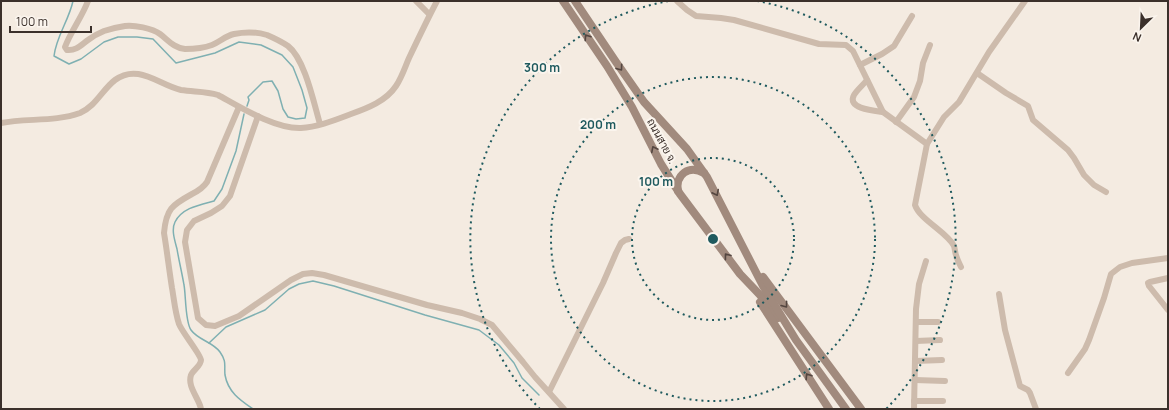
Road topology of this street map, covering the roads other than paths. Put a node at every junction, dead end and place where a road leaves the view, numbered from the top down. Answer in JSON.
{"nodes":[{"id":1,"x":88,"y":1,"type":"edge"},
{"id":2,"x":416,"y":1,"type":"edge"},
{"id":3,"x":437,"y":1,"type":"edge"},
{"id":4,"x":563,"y":1,"type":"edge"},
{"id":5,"x":575,"y":1,"type":"edge"},
{"id":6,"x":677,"y":1,"type":"edge"},
{"id":7,"x":1025,"y":1,"type":"edge"},
{"id":8,"x":430,"y":14,"type":"junction"},
{"id":9,"x":912,"y":16,"type":"dead end"},
{"id":10,"x":930,"y":45,"type":"dead end"},
{"id":11,"x":860,"y":65,"type":"junction"},
{"id":12,"x":977,"y":74,"type":"junction"},
{"id":13,"x":867,"y":80,"type":"junction"},
{"id":14,"x":239,"y":107,"type":"junction"},
{"id":15,"x":883,"y":112,"type":"junction"},
{"id":16,"x":258,"y":116,"type":"junction"},
{"id":17,"x":896,"y":122,"type":"junction"},
{"id":18,"x":1,"y":123,"type":"edge"},
{"id":19,"x":320,"y":124,"type":"junction"},
{"id":20,"x":927,"y":144,"type":"junction"},
{"id":21,"x":707,"y":177,"type":"junction"},
{"id":22,"x":1106,"y":192,"type":"dead end"},
{"id":23,"x":680,"y":194,"type":"junction"},
{"id":24,"x":629,"y":239,"type":"dead end"},
{"id":25,"x":1168,"y":258,"type":"edge"},
{"id":26,"x":926,"y":261,"type":"dead end"},
{"id":27,"x":752,"y":264,"type":"junction"},
{"id":28,"x":961,"y":267,"type":"dead end"},
{"id":29,"x":740,"y":274,"type":"junction"},
{"id":30,"x":1168,"y":278,"type":"edge"},
{"id":31,"x":999,"y":294,"type":"dead end"},
{"id":32,"x":1168,"y":310,"type":"edge"},
{"id":33,"x":916,"y":322,"type":"junction"},
{"id":34,"x":938,"y":322,"type":"dead end"},
{"id":35,"x":796,"y":340,"type":"junction"},
{"id":36,"x":940,"y":340,"type":"dead end"},
{"id":37,"x":916,"y":341,"type":"junction"},
{"id":38,"x":942,"y":360,"type":"dead end"},
{"id":39,"x":915,"y":361,"type":"junction"},
{"id":40,"x":1068,"y":373,"type":"dead end"},
{"id":41,"x":915,"y":380,"type":"junction"},
{"id":42,"x":945,"y":381,"type":"dead end"},
{"id":43,"x":549,"y":392,"type":"junction"},
{"id":44,"x":914,"y":401,"type":"junction"},
{"id":45,"x":943,"y":401,"type":"dead end"},
{"id":46,"x":201,"y":409,"type":"edge"},
{"id":47,"x":564,"y":409,"type":"edge"},
{"id":48,"x":829,"y":409,"type":"edge"},
{"id":49,"x":846,"y":409,"type":"edge"},
{"id":50,"x":861,"y":409,"type":"edge"},
{"id":51,"x":914,"y":409,"type":"edge"},
{"id":52,"x":1036,"y":409,"type":"edge"}],
"edges":[{"from":1,"to":19,"type":"street"},
{"from":2,"to":8,"type":"street"},
{"from":3,"to":8,"type":"street"},
{"from":23,"to":4,"type":"main road","name":"ถนนสาย จ.","one_way":true},
{"from":5,"to":21,"type":"main road","name":"ถนนสาย จ.","one_way":true},
{"from":6,"to":11,"type":"street"},
{"from":7,"to":12,"type":"street"},
{"from":8,"to":19,"type":"street"},
{"from":9,"to":11,"type":"street"},
{"from":10,"to":17,"type":"street"},
{"from":11,"to":13,"type":"street"},
{"from":12,"to":20,"type":"street"},
{"from":12,"to":22,"type":"street"},
{"from":13,"to":15,"type":"street"},
{"from":13,"to":15,"type":"street"},
{"from":14,"to":16,"type":"street"},
{"from":14,"to":18,"type":"street"},
{"from":14,"to":46,"type":"street"},
{"from":15,"to":17,"type":"street"},
{"from":16,"to":19,"type":"street"},
{"from":16,"to":43,"type":"street"},
{"from":17,"to":20,"type":"street"},
{"from":20,"to":28,"type":"street"},
{"from":21,"to":23,"type":"main road"},
{"from":21,"to":27,"type":"main road","name":"ถนนสาย จ.","one_way":true},
{"from":29,"to":23,"type":"main road","name":"ถนนสาย จ.","one_way":true},
{"from":24,"to":43,"type":"street"},
{"from":25,"to":40,"type":"street"},
{"from":26,"to":33,"type":"street"},
{"from":27,"to":35,"type":"main road","name":"ถนนสาย จ."},
{"from":27,"to":50,"type":"main road","one_way":true},
{"from":29,"to":35,"type":"main road","name":"ถนนสาย จ."},
{"from":48,"to":29,"type":"main road","one_way":true},
{"from":30,"to":32,"type":"street"},
{"from":31,"to":52,"type":"street"},
{"from":33,"to":34,"type":"street"},
{"from":33,"to":37,"type":"street"},
{"from":35,"to":49,"type":"main road","name":"ถนนสาย จ."},
{"from":36,"to":37,"type":"street"},
{"from":37,"to":39,"type":"street"},
{"from":38,"to":39,"type":"street"},
{"from":39,"to":41,"type":"street"},
{"from":41,"to":42,"type":"street"},
{"from":41,"to":44,"type":"street"},
{"from":43,"to":47,"type":"street"},
{"from":44,"to":45,"type":"street"},
{"from":44,"to":51,"type":"street"}]}
